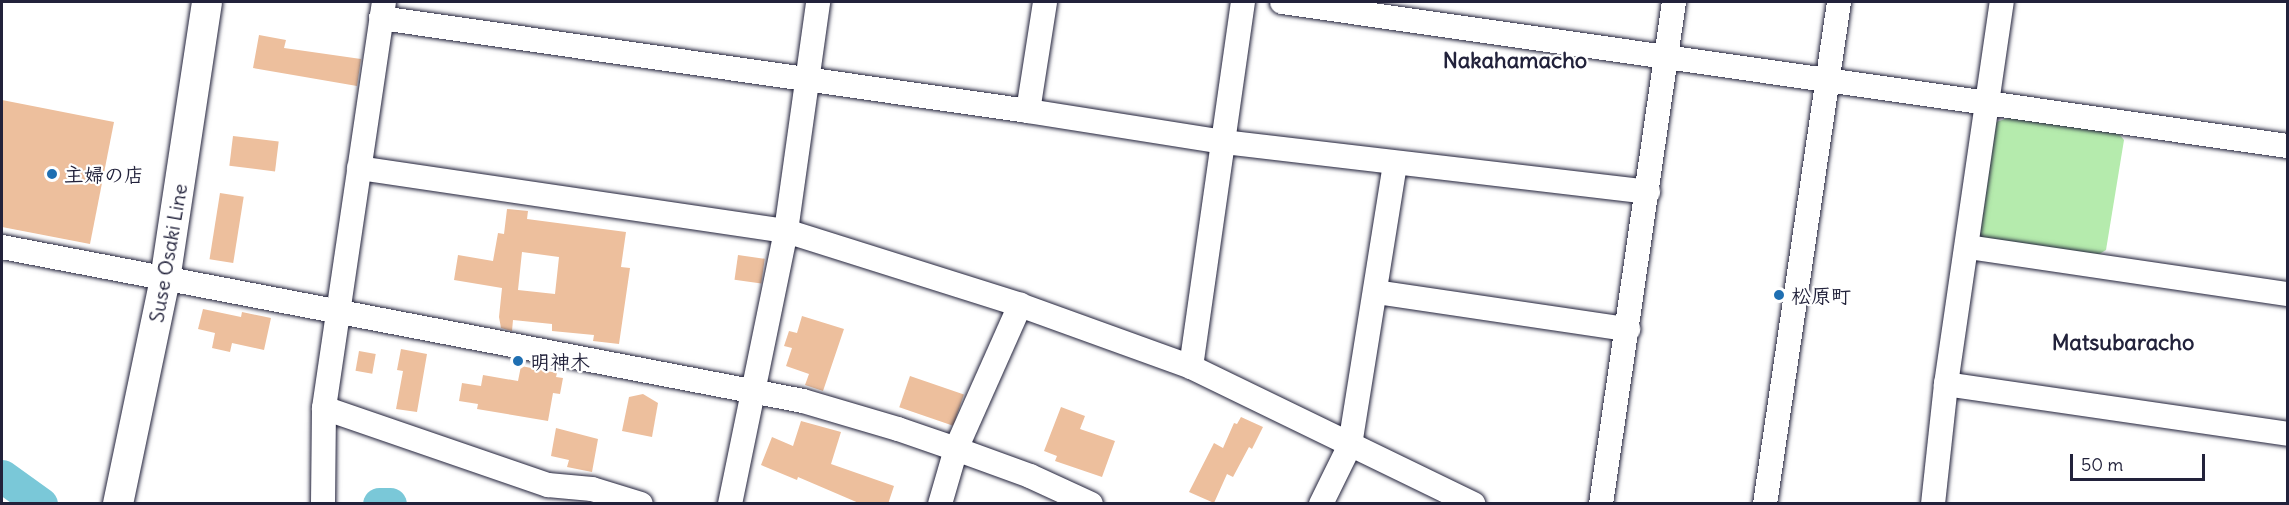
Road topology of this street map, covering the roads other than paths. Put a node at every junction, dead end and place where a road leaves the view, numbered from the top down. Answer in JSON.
{"nodes":[{"id":1,"x":207,"y":2,"type":"edge"},
{"id":2,"x":818,"y":2,"type":"edge"},
{"id":3,"x":1045,"y":2,"type":"edge"},
{"id":4,"x":1244,"y":2,"type":"edge"},
{"id":5,"x":1282,"y":2,"type":"edge"},
{"id":6,"x":1674,"y":2,"type":"edge"},
{"id":7,"x":1839,"y":2,"type":"edge"},
{"id":8,"x":2002,"y":2,"type":"edge"},
{"id":9,"x":383,"y":10,"type":"edge"},
{"id":10,"x":1666,"y":56,"type":"junction"},
{"id":11,"x":1828,"y":78,"type":"junction"},
{"id":12,"x":807,"y":81,"type":"junction"},
{"id":13,"x":1987,"y":104,"type":"junction"},
{"id":14,"x":1028,"y":111,"type":"junction"},
{"id":15,"x":1224,"y":142,"type":"junction"},
{"id":16,"x":2288,"y":146,"type":"edge"},
{"id":17,"x":1395,"y":164,"type":"junction"},
{"id":18,"x":359,"y":168,"type":"junction"},
{"id":19,"x":1648,"y":192,"type":"junction"},
{"id":20,"x":786,"y":231,"type":"junction"},
{"id":21,"x":2,"y":247,"type":"edge"},
{"id":22,"x":1968,"y":247,"type":"junction"},
{"id":23,"x":165,"y":280,"type":"junction"},
{"id":24,"x":1376,"y":292,"type":"junction"},
{"id":25,"x":2288,"y":294,"type":"edge"},
{"id":26,"x":1020,"y":305,"type":"junction"},
{"id":27,"x":337,"y":313,"type":"junction"},
{"id":28,"x":1628,"y":329,"type":"junction"},
{"id":29,"x":1191,"y":367,"type":"junction"},
{"id":30,"x":1946,"y":384,"type":"junction"},
{"id":31,"x":753,"y":390,"type":"junction"},
{"id":32,"x":324,"y":408,"type":"junction"},
{"id":33,"x":2288,"y":434,"type":"edge"},
{"id":34,"x":1350,"y":446,"type":"junction"},
{"id":35,"x":956,"y":449,"type":"junction"},
{"id":36,"x":118,"y":504,"type":"edge"},
{"id":37,"x":323,"y":504,"type":"edge"},
{"id":38,"x":641,"y":504,"type":"edge"},
{"id":39,"x":730,"y":504,"type":"edge"},
{"id":40,"x":940,"y":504,"type":"edge"},
{"id":41,"x":1091,"y":504,"type":"edge"},
{"id":42,"x":1321,"y":504,"type":"edge"},
{"id":43,"x":1473,"y":504,"type":"edge"},
{"id":44,"x":1600,"y":504,"type":"edge"},
{"id":45,"x":1765,"y":504,"type":"edge"},
{"id":46,"x":1933,"y":504,"type":"edge"}],
"edges":[{"from":1,"to":23,"type":"main road","name":"Suse Osaki Line"},
{"from":2,"to":12,"type":"street"},
{"from":3,"to":14,"type":"street"},
{"from":4,"to":15,"type":"street"},
{"from":5,"to":10,"type":"street"},
{"from":6,"to":10,"type":"street"},
{"from":7,"to":11,"type":"street"},
{"from":8,"to":13,"type":"street"},
{"from":9,"to":12,"type":"street"},
{"from":9,"to":18,"type":"street"},
{"from":10,"to":11,"type":"street"},
{"from":10,"to":19,"type":"street"},
{"from":11,"to":13,"type":"street"},
{"from":11,"to":45,"type":"street"},
{"from":12,"to":14,"type":"street"},
{"from":12,"to":20,"type":"street"},
{"from":13,"to":16,"type":"street"},
{"from":13,"to":22,"type":"street"},
{"from":14,"to":15,"type":"street"},
{"from":15,"to":17,"type":"street"},
{"from":15,"to":29,"type":"street"},
{"from":17,"to":19,"type":"street"},
{"from":17,"to":24,"type":"street"},
{"from":18,"to":20,"type":"street"},
{"from":18,"to":27,"type":"street"},
{"from":19,"to":28,"type":"street"},
{"from":20,"to":26,"type":"street"},
{"from":20,"to":31,"type":"street"},
{"from":21,"to":23,"type":"street"},
{"from":22,"to":25,"type":"street"},
{"from":22,"to":30,"type":"street"},
{"from":23,"to":27,"type":"street"},
{"from":23,"to":36,"type":"main road","name":"Suse Osaki Line"},
{"from":24,"to":28,"type":"street"},
{"from":24,"to":34,"type":"street"},
{"from":26,"to":29,"type":"street"},
{"from":26,"to":35,"type":"street"},
{"from":27,"to":31,"type":"street"},
{"from":27,"to":32,"type":"street"},
{"from":28,"to":44,"type":"street"},
{"from":29,"to":34,"type":"street"},
{"from":30,"to":33,"type":"street"},
{"from":30,"to":46,"type":"street"},
{"from":31,"to":35,"type":"street"},
{"from":31,"to":39,"type":"street"},
{"from":32,"to":37,"type":"street"},
{"from":32,"to":38,"type":"street"},
{"from":34,"to":42,"type":"street"},
{"from":34,"to":43,"type":"street"},
{"from":35,"to":40,"type":"street"},
{"from":35,"to":41,"type":"street"}]}
